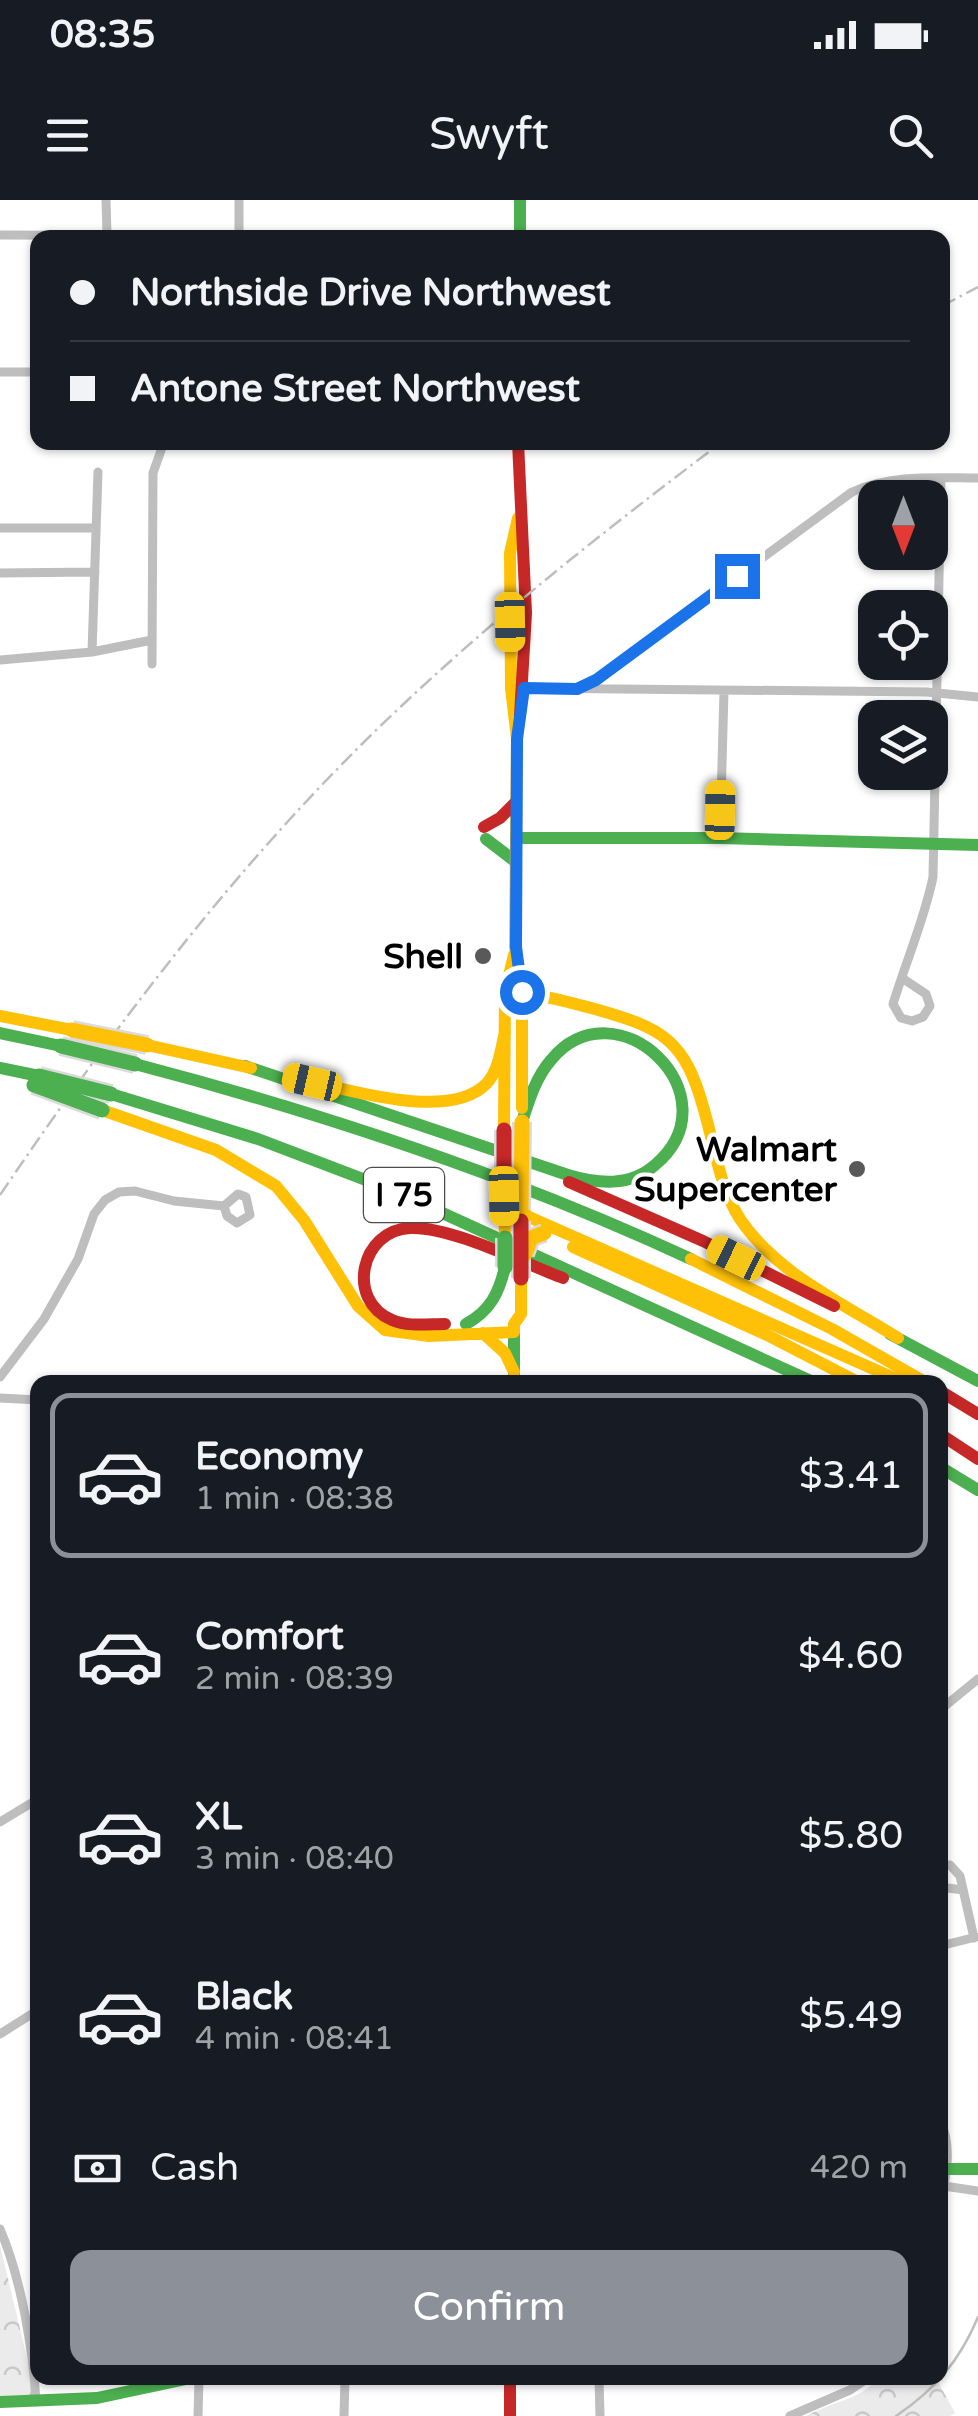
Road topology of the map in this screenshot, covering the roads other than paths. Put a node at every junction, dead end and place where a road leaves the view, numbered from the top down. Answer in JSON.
{"nodes":[{"id":1,"x":106,"y":200,"type":"edge"},
{"id":2,"x":239,"y":200,"type":"edge"},
{"id":3,"x":520,"y":200,"type":"edge"},
{"id":4,"x":106,"y":230,"type":"edge"},
{"id":5,"x":239,"y":230,"type":"edge"},
{"id":6,"x":520,"y":230,"type":"edge"},
{"id":7,"x":0,"y":234,"type":"edge"},
{"id":8,"x":30,"y":234,"type":"edge"},
{"id":9,"x":0,"y":372,"type":"edge"},
{"id":10,"x":30,"y":372,"type":"edge"},
{"id":11,"x":161,"y":450,"type":"edge"},
{"id":12,"x":518,"y":450,"type":"edge"},
{"id":13,"x":98,"y":472,"type":"dead end"},
{"id":14,"x":942,"y":478,"type":"junction"},
{"id":15,"x":978,"y":478,"type":"edge"},
{"id":16,"x":518,"y":518,"type":"junction"},
{"id":17,"x":0,"y":528,"type":"edge"},
{"id":18,"x":96,"y":528,"type":"junction"},
{"id":19,"x":95,"y":572,"type":"junction"},
{"id":20,"x":0,"y":573,"type":"edge"},
{"id":21,"x":152,"y":640,"type":"junction"},
{"id":22,"x":92,"y":652,"type":"junction"},
{"id":23,"x":0,"y":660,"type":"edge"},
{"id":24,"x":152,"y":664,"type":"dead end"},
{"id":25,"x":524,"y":688,"type":"junction"},
{"id":26,"x":577,"y":689,"type":"junction"},
{"id":27,"x":724,"y":691,"type":"junction"},
{"id":28,"x":938,"y":694,"type":"junction"},
{"id":29,"x":978,"y":697,"type":"edge"},
{"id":30,"x":517,"y":739,"type":"junction"},
{"id":31,"x":516,"y":802,"type":"junction"},
{"id":32,"x":516,"y":838,"type":"junction"},
{"id":33,"x":720,"y":838,"type":"junction"},
{"id":34,"x":936,"y":844,"type":"junction"},
{"id":35,"x":978,"y":845,"type":"edge"},
{"id":36,"x":516,"y":862,"type":"junction"},
{"id":37,"x":902,"y":978,"type":"junction"},
{"id":38,"x":513,"y":992,"type":"junction"},
{"id":39,"x":0,"y":1016,"type":"edge"},
{"id":40,"x":504,"y":1032,"type":"junction"},
{"id":41,"x":0,"y":1033,"type":"edge"},
{"id":42,"x":245,"y":1066,"type":"junction"},
{"id":43,"x":0,"y":1069,"type":"edge"},
{"id":44,"x":37,"y":1080,"type":"junction"},
{"id":45,"x":522,"y":1122,"type":"junction"},
{"id":46,"x":497,"y":1150,"type":"junction"},
{"id":47,"x":504,"y":1196,"type":"junction"},
{"id":48,"x":224,"y":1206,"type":"dead end"},
{"id":49,"x":525,"y":1217,"type":"junction"},
{"id":50,"x":544,"y":1234,"type":"junction"},
{"id":51,"x":505,"y":1238,"type":"junction"},
{"id":52,"x":511,"y":1280,"type":"junction"},
{"id":53,"x":466,"y":1324,"type":"junction"},
{"id":54,"x":686,"y":1324,"type":"junction"},
{"id":55,"x":514,"y":1328,"type":"junction"},
{"id":56,"x":774,"y":1332,"type":"junction"},
{"id":57,"x":482,"y":1333,"type":"junction"},
{"id":58,"x":898,"y":1338,"type":"junction"},
{"id":59,"x":762,"y":1358,"type":"junction"},
{"id":60,"x":513,"y":1375,"type":"edge"},
{"id":61,"x":514,"y":1375,"type":"edge"},
{"id":62,"x":790,"y":1375,"type":"edge"},
{"id":63,"x":798,"y":1375,"type":"edge"},
{"id":64,"x":846,"y":1375,"type":"edge"},
{"id":65,"x":885,"y":1375,"type":"edge"},
{"id":66,"x":912,"y":1375,"type":"edge"},
{"id":67,"x":0,"y":1377,"type":"edge"},
{"id":68,"x":978,"y":1383,"type":"edge"},
{"id":69,"x":948,"y":1396,"type":"edge"},
{"id":70,"x":0,"y":1398,"type":"edge"},
{"id":71,"x":30,"y":1400,"type":"edge"},
{"id":72,"x":948,"y":1403,"type":"edge"},
{"id":73,"x":978,"y":1416,"type":"edge"},
{"id":74,"x":948,"y":1440,"type":"edge"},
{"id":75,"x":948,"y":1448,"type":"edge"},
{"id":76,"x":978,"y":1461,"type":"edge"},
{"id":77,"x":948,"y":1472,"type":"edge"},
{"id":78,"x":978,"y":1490,"type":"edge"},
{"id":79,"x":978,"y":1680,"type":"edge"},
{"id":80,"x":948,"y":1704,"type":"edge"},
{"id":81,"x":30,"y":1803,"type":"edge"},
{"id":82,"x":0,"y":1822,"type":"edge"},
{"id":83,"x":948,"y":1865,"type":"edge"},
{"id":84,"x":948,"y":1888,"type":"edge"},
{"id":85,"x":963,"y":1890,"type":"junction"},
{"id":86,"x":976,"y":1938,"type":"edge"},
{"id":87,"x":948,"y":1944,"type":"edge"},
{"id":88,"x":30,"y":2015,"type":"edge"},
{"id":89,"x":0,"y":2034,"type":"edge"},
{"id":90,"x":978,"y":2169,"type":"edge"},
{"id":91,"x":948,"y":2173,"type":"edge"},
{"id":92,"x":948,"y":2176,"type":"edge"},
{"id":93,"x":978,"y":2191,"type":"edge"},
{"id":94,"x":0,"y":2229,"type":"edge"},
{"id":95,"x":30,"y":2355,"type":"edge"},
{"id":96,"x":35,"y":2385,"type":"edge"},
{"id":97,"x":163,"y":2385,"type":"edge"},
{"id":98,"x":199,"y":2385,"type":"edge"},
{"id":99,"x":344,"y":2385,"type":"edge"},
{"id":100,"x":510,"y":2385,"type":"edge"},
{"id":101,"x":599,"y":2385,"type":"edge"},
{"id":102,"x":858,"y":2385,"type":"edge"},
{"id":103,"x":0,"y":2402,"type":"edge"},
{"id":104,"x":36,"y":2402,"type":"junction"},
{"id":105,"x":198,"y":2416,"type":"edge"},
{"id":106,"x":344,"y":2416,"type":"edge"},
{"id":107,"x":510,"y":2416,"type":"edge"},
{"id":108,"x":600,"y":2416,"type":"edge"},
{"id":109,"x":790,"y":2416,"type":"edge"}],
"edges":[{"from":1,"to":4,"type":"street"},
{"from":2,"to":5,"type":"street"},
{"from":3,"to":6,"type":"main road"},
{"from":7,"to":8,"type":"street"},
{"from":9,"to":10,"type":"street"},
{"from":11,"to":21,"type":"street"},
{"from":12,"to":16,"type":"main road"},
{"from":13,"to":18,"type":"street"},
{"from":14,"to":15,"type":"street"},
{"from":14,"to":26,"type":"street"},
{"from":14,"to":28,"type":"street"},
{"from":16,"to":25,"type":"main road"},
{"from":16,"to":30,"type":"main road"},
{"from":17,"to":18,"type":"street"},
{"from":18,"to":19,"type":"street"},
{"from":19,"to":20,"type":"street"},
{"from":19,"to":22,"type":"street"},
{"from":21,"to":22,"type":"street"},
{"from":21,"to":24,"type":"street"},
{"from":22,"to":23,"type":"street"},
{"from":25,"to":26,"type":"street"},
{"from":25,"to":30,"type":"main road"},
{"from":26,"to":27,"type":"street"},
{"from":27,"to":28,"type":"street"},
{"from":27,"to":33,"type":"street"},
{"from":28,"to":29,"type":"street"},
{"from":28,"to":34,"type":"street"},
{"from":30,"to":31,"type":"main road"},
{"from":31,"to":32,"type":"main road"},
{"from":31,"to":36,"type":"main road"},
{"from":32,"to":33,"type":"main road"},
{"from":32,"to":36,"type":"main road"},
{"from":33,"to":34,"type":"main road"},
{"from":34,"to":35,"type":"main road"},
{"from":34,"to":37,"type":"street"},
{"from":36,"to":38,"type":"main road"},
{"from":37,"to":37,"type":"street"},
{"from":38,"to":40,"type":"main road"},
{"from":38,"to":45,"type":"main road"},
{"from":38,"to":58,"type":"main road"},
{"from":39,"to":42,"type":"main road","bridge":true},
{"from":40,"to":42,"type":"main road"},
{"from":40,"to":47,"type":"main road","bridge":true},
{"from":41,"to":66,"type":"main road","number":"I 75","bridge":true},
{"from":42,"to":46,"type":"main road"},
{"from":43,"to":44,"type":"main road","number":"I 75"},
{"from":44,"to":54,"type":"main road","number":"I 75","bridge":true},
{"from":44,"to":57,"type":"main road","bridge":true},
{"from":45,"to":46,"type":"main road"},
{"from":45,"to":49,"type":"main road","bridge":true},
{"from":46,"to":58,"type":"main road"},
{"from":47,"to":49,"type":"main road","bridge":true},
{"from":47,"to":51,"type":"main road"},
{"from":48,"to":67,"type":"street"},
{"from":49,"to":50,"type":"main road","bridge":true},
{"from":49,"to":51,"type":"main road","bridge":true},
{"from":49,"to":52,"type":"main road","bridge":true},
{"from":49,"to":56,"type":"main road"},
{"from":50,"to":52,"type":"main road","bridge":true},
{"from":50,"to":56,"type":"main road"},
{"from":51,"to":52,"type":"main road","bridge":true},
{"from":52,"to":53,"type":"main road"},
{"from":52,"to":55,"type":"main road"},
{"from":53,"to":54,"type":"main road"},
{"from":53,"to":55,"type":"main road"},
{"from":54,"to":59,"type":"main road","number":"I 75"},
{"from":55,"to":57,"type":"main road"},
{"from":55,"to":61,"type":"main road"},
{"from":56,"to":64,"type":"main road"},
{"from":56,"to":65,"type":"main road"},
{"from":57,"to":60,"type":"main road"},
{"from":58,"to":68,"type":"main road"},
{"from":59,"to":62,"type":"main road"},
{"from":59,"to":63,"type":"main road","number":"I 75"},
{"from":69,"to":73,"type":"main road"},
{"from":70,"to":71,"type":"street"},
{"from":72,"to":73,"type":"main road"},
{"from":74,"to":76,"type":"main road"},
{"from":75,"to":76,"type":"main road"},
{"from":77,"to":78,"type":"main road"},
{"from":79,"to":80,"type":"street"},
{"from":81,"to":82,"type":"street"},
{"from":83,"to":85,"type":"street"},
{"from":84,"to":85,"type":"street"},
{"from":85,"to":86,"type":"street"},
{"from":86,"to":87,"type":"street"},
{"from":88,"to":89,"type":"street"},
{"from":90,"to":91,"type":"main road"},
{"from":92,"to":93,"type":"street"},
{"from":94,"to":95,"type":"street"},
{"from":96,"to":104,"type":"street"},
{"from":97,"to":104,"type":"main road"},
{"from":98,"to":105,"type":"street"},
{"from":99,"to":106,"type":"street"},
{"from":100,"to":107,"type":"main road"},
{"from":101,"to":108,"type":"street"},
{"from":102,"to":109,"type":"street"},
{"from":103,"to":104,"type":"main road"}]}
